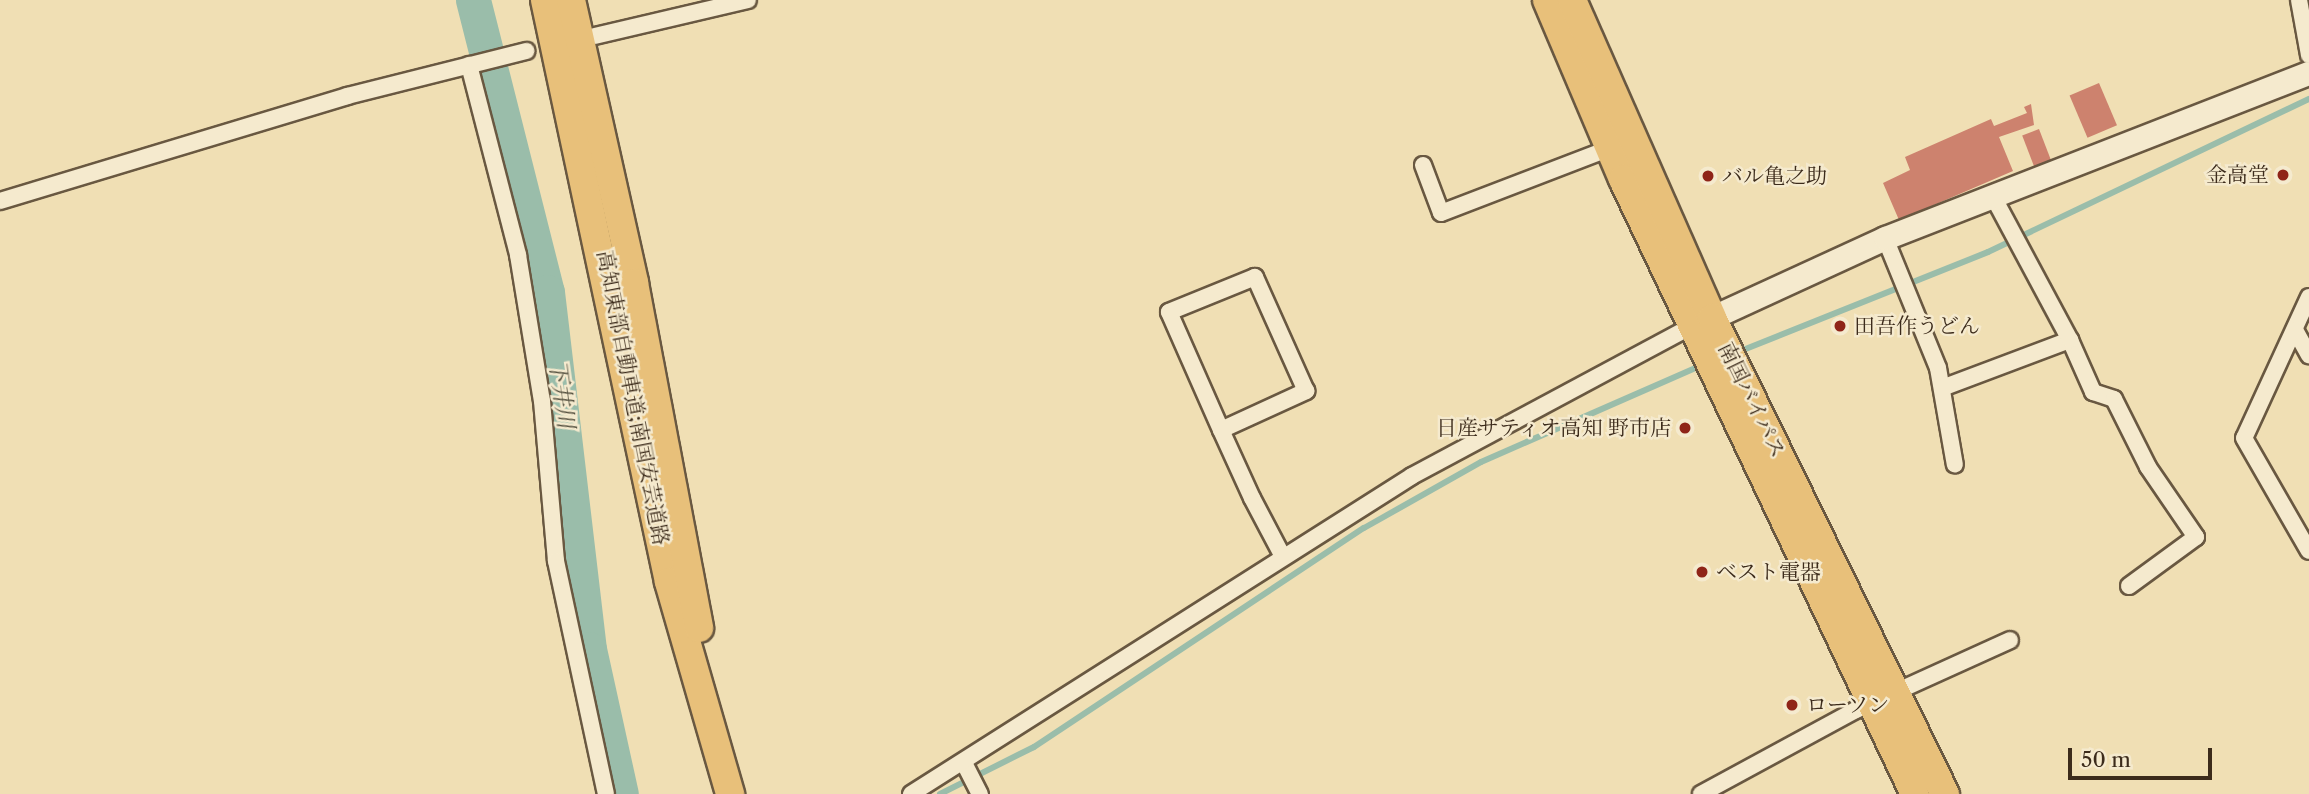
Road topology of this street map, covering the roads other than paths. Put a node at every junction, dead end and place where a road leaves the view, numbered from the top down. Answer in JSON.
{"nodes":[{"id":1,"x":545,"y":0,"type":"edge"},
{"id":2,"x":571,"y":0,"type":"edge"},
{"id":3,"x":748,"y":0,"type":"edge"},
{"id":4,"x":1548,"y":0,"type":"edge"},
{"id":5,"x":1572,"y":0,"type":"edge"},
{"id":6,"x":2299,"y":0,"type":"edge"},
{"id":7,"x":594,"y":36,"type":"dead end"},
{"id":8,"x":526,"y":51,"type":"dead end"},
{"id":9,"x":2309,"y":55,"type":"edge"},
{"id":10,"x":469,"y":65,"type":"junction"},
{"id":11,"x":2309,"y":73,"type":"edge"},
{"id":12,"x":1610,"y":148,"type":"junction"},
{"id":13,"x":1423,"y":165,"type":"dead end"},
{"id":14,"x":1994,"y":198,"type":"junction"},
{"id":15,"x":0,"y":201,"type":"edge"},
{"id":16,"x":1885,"y":238,"type":"junction"},
{"id":17,"x":2309,"y":296,"type":"edge"},
{"id":18,"x":1702,"y":322,"type":"junction"},
{"id":19,"x":2295,"y":330,"type":"junction"},
{"id":20,"x":2070,"y":340,"type":"junction"},
{"id":21,"x":2309,"y":355,"type":"edge"},
{"id":22,"x":1942,"y":388,"type":"junction"},
{"id":23,"x":1221,"y":430,"type":"junction"},
{"id":24,"x":1955,"y":465,"type":"dead end"},
{"id":25,"x":2309,"y":551,"type":"edge"},
{"id":26,"x":1282,"y":555,"type":"junction"},
{"id":27,"x":2129,"y":586,"type":"dead end"},
{"id":28,"x":2010,"y":639,"type":"dead end"},
{"id":29,"x":1885,"y":699,"type":"junction"},
{"id":30,"x":964,"y":763,"type":"junction"},
{"id":31,"x":606,"y":794,"type":"edge"},
{"id":32,"x":730,"y":794,"type":"edge"},
{"id":33,"x":911,"y":794,"type":"edge"},
{"id":34,"x":980,"y":794,"type":"edge"},
{"id":35,"x":1700,"y":794,"type":"edge"},
{"id":36,"x":1915,"y":794,"type":"edge"},
{"id":37,"x":1945,"y":794,"type":"edge"}],
"edges":[{"from":1,"to":32,"type":"highway","name":"高知東部自動車道;南国安芸道路"},
{"from":2,"to":32,"type":"highway","name":"高知東部自動車道;南国安芸道路"},
{"from":3,"to":7,"type":"street"},
{"from":4,"to":12,"type":"highway","name":"南国バイパス"},
{"from":5,"to":18,"type":"highway","name":"南国バイパス"},
{"from":6,"to":9,"type":"street"},
{"from":8,"to":10,"type":"street"},
{"from":10,"to":15,"type":"street"},
{"from":10,"to":31,"type":"street"},
{"from":11,"to":14,"type":"street"},
{"from":12,"to":13,"type":"street"},
{"from":12,"to":18,"type":"highway","name":"南国バイパス"},
{"from":14,"to":16,"type":"street"},
{"from":14,"to":20,"type":"street"},
{"from":16,"to":18,"type":"street"},
{"from":16,"to":22,"type":"street"},
{"from":17,"to":19,"type":"street"},
{"from":18,"to":26,"type":"street"},
{"from":18,"to":29,"type":"highway","name":"南国バイパス"},
{"from":19,"to":21,"type":"street"},
{"from":19,"to":25,"type":"street"},
{"from":20,"to":22,"type":"street"},
{"from":20,"to":27,"type":"street"},
{"from":22,"to":24,"type":"street"},
{"from":23,"to":23,"type":"street"},
{"from":23,"to":26,"type":"street"},
{"from":26,"to":30,"type":"street"},
{"from":28,"to":29,"type":"street"},
{"from":29,"to":35,"type":"street"},
{"from":29,"to":36,"type":"highway","name":"南国バイパス"},
{"from":29,"to":37,"type":"highway","name":"南国バイパス"},
{"from":30,"to":33,"type":"street"},
{"from":30,"to":34,"type":"street"}]}
